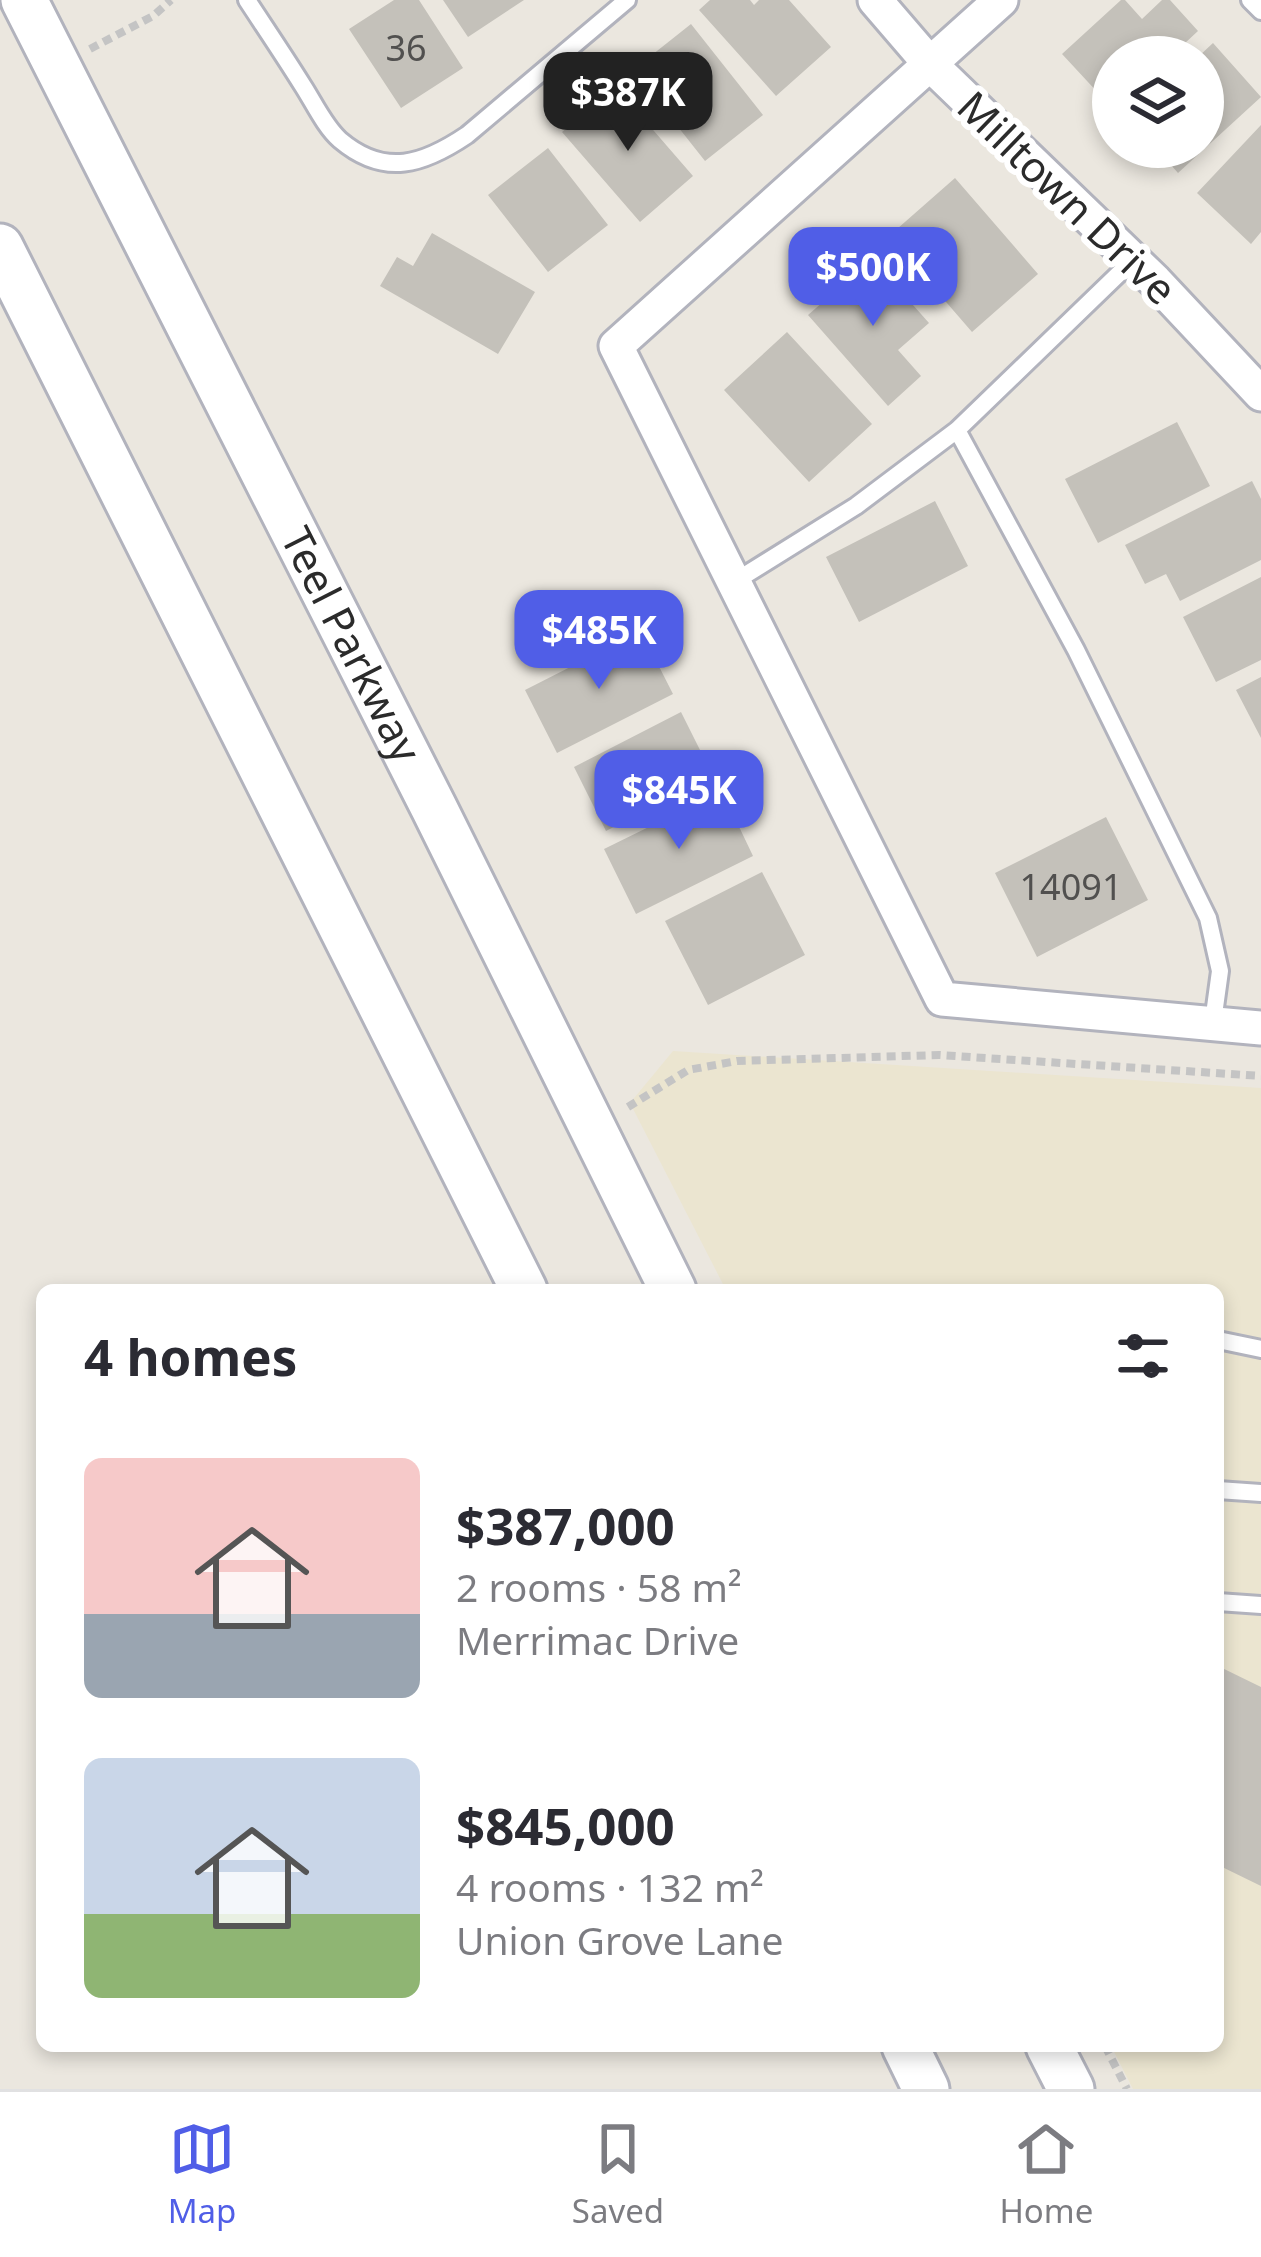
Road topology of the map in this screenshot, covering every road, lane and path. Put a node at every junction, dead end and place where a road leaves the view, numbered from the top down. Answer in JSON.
{"nodes":[{"id":1,"x":24,"y":0,"type":"edge"},
{"id":2,"x":171,"y":0,"type":"edge"},
{"id":3,"x":248,"y":0,"type":"edge"},
{"id":4,"x":627,"y":0,"type":"edge"},
{"id":5,"x":875,"y":0,"type":"edge"},
{"id":6,"x":1001,"y":0,"type":"edge"},
{"id":7,"x":1250,"y":0,"type":"edge"},
{"id":8,"x":1261,"y":11,"type":"edge"},
{"id":9,"x":89,"y":50,"type":"dead end"},
{"id":10,"x":930,"y":64,"type":"junction"},
{"id":11,"x":0,"y":247,"type":"edge"},
{"id":12,"x":1133,"y":260,"type":"junction"},
{"id":13,"x":1261,"y":394,"type":"edge"},
{"id":14,"x":957,"y":430,"type":"junction"},
{"id":15,"x":734,"y":582,"type":"junction"},
{"id":16,"x":1213,"y":1022,"type":"junction"},
{"id":17,"x":1261,"y":1028,"type":"edge"},
{"id":18,"x":1261,"y":1076,"type":"edge"},
{"id":19,"x":628,"y":1108,"type":"dead end"},
{"id":20,"x":521,"y":1284,"type":"edge"},
{"id":21,"x":670,"y":1284,"type":"edge"},
{"id":22,"x":1224,"y":1341,"type":"edge"},
{"id":23,"x":1261,"y":1349,"type":"edge"},
{"id":24,"x":1224,"y":1490,"type":"edge"},
{"id":25,"x":1261,"y":1493,"type":"edge"},
{"id":26,"x":1224,"y":1602,"type":"edge"},
{"id":27,"x":1261,"y":1605,"type":"edge"},
{"id":28,"x":907,"y":2052,"type":"edge"},
{"id":29,"x":1052,"y":2052,"type":"edge"},
{"id":30,"x":1109,"y":2052,"type":"edge"},
{"id":31,"x":926,"y":2089,"type":"edge"},
{"id":32,"x":1071,"y":2089,"type":"edge"},
{"id":33,"x":1127,"y":2089,"type":"edge"}],
"edges":[{"from":1,"to":21,"type":"main road","name":"Teel Parkway"},
{"from":2,"to":9,"type":"path"},
{"from":3,"to":4,"type":"lane"},
{"from":5,"to":10,"type":"street","name":"Milltown Drive"},
{"from":6,"to":10,"type":"street"},
{"from":7,"to":8,"type":"lane"},
{"from":10,"to":12,"type":"street","name":"Milltown Drive"},
{"from":10,"to":15,"type":"street"},
{"from":11,"to":20,"type":"main road"},
{"from":12,"to":13,"type":"street","name":"Milltown Drive"},
{"from":12,"to":14,"type":"lane"},
{"from":14,"to":15,"type":"lane"},
{"from":14,"to":16,"type":"lane"},
{"from":15,"to":16,"type":"street"},
{"from":16,"to":17,"type":"street"},
{"from":18,"to":19,"type":"path"},
{"from":22,"to":23,"type":"lane"},
{"from":24,"to":25,"type":"lane"},
{"from":26,"to":27,"type":"lane"},
{"from":28,"to":31,"type":"main road"},
{"from":29,"to":32,"type":"main road"},
{"from":30,"to":33,"type":"path"}]}
